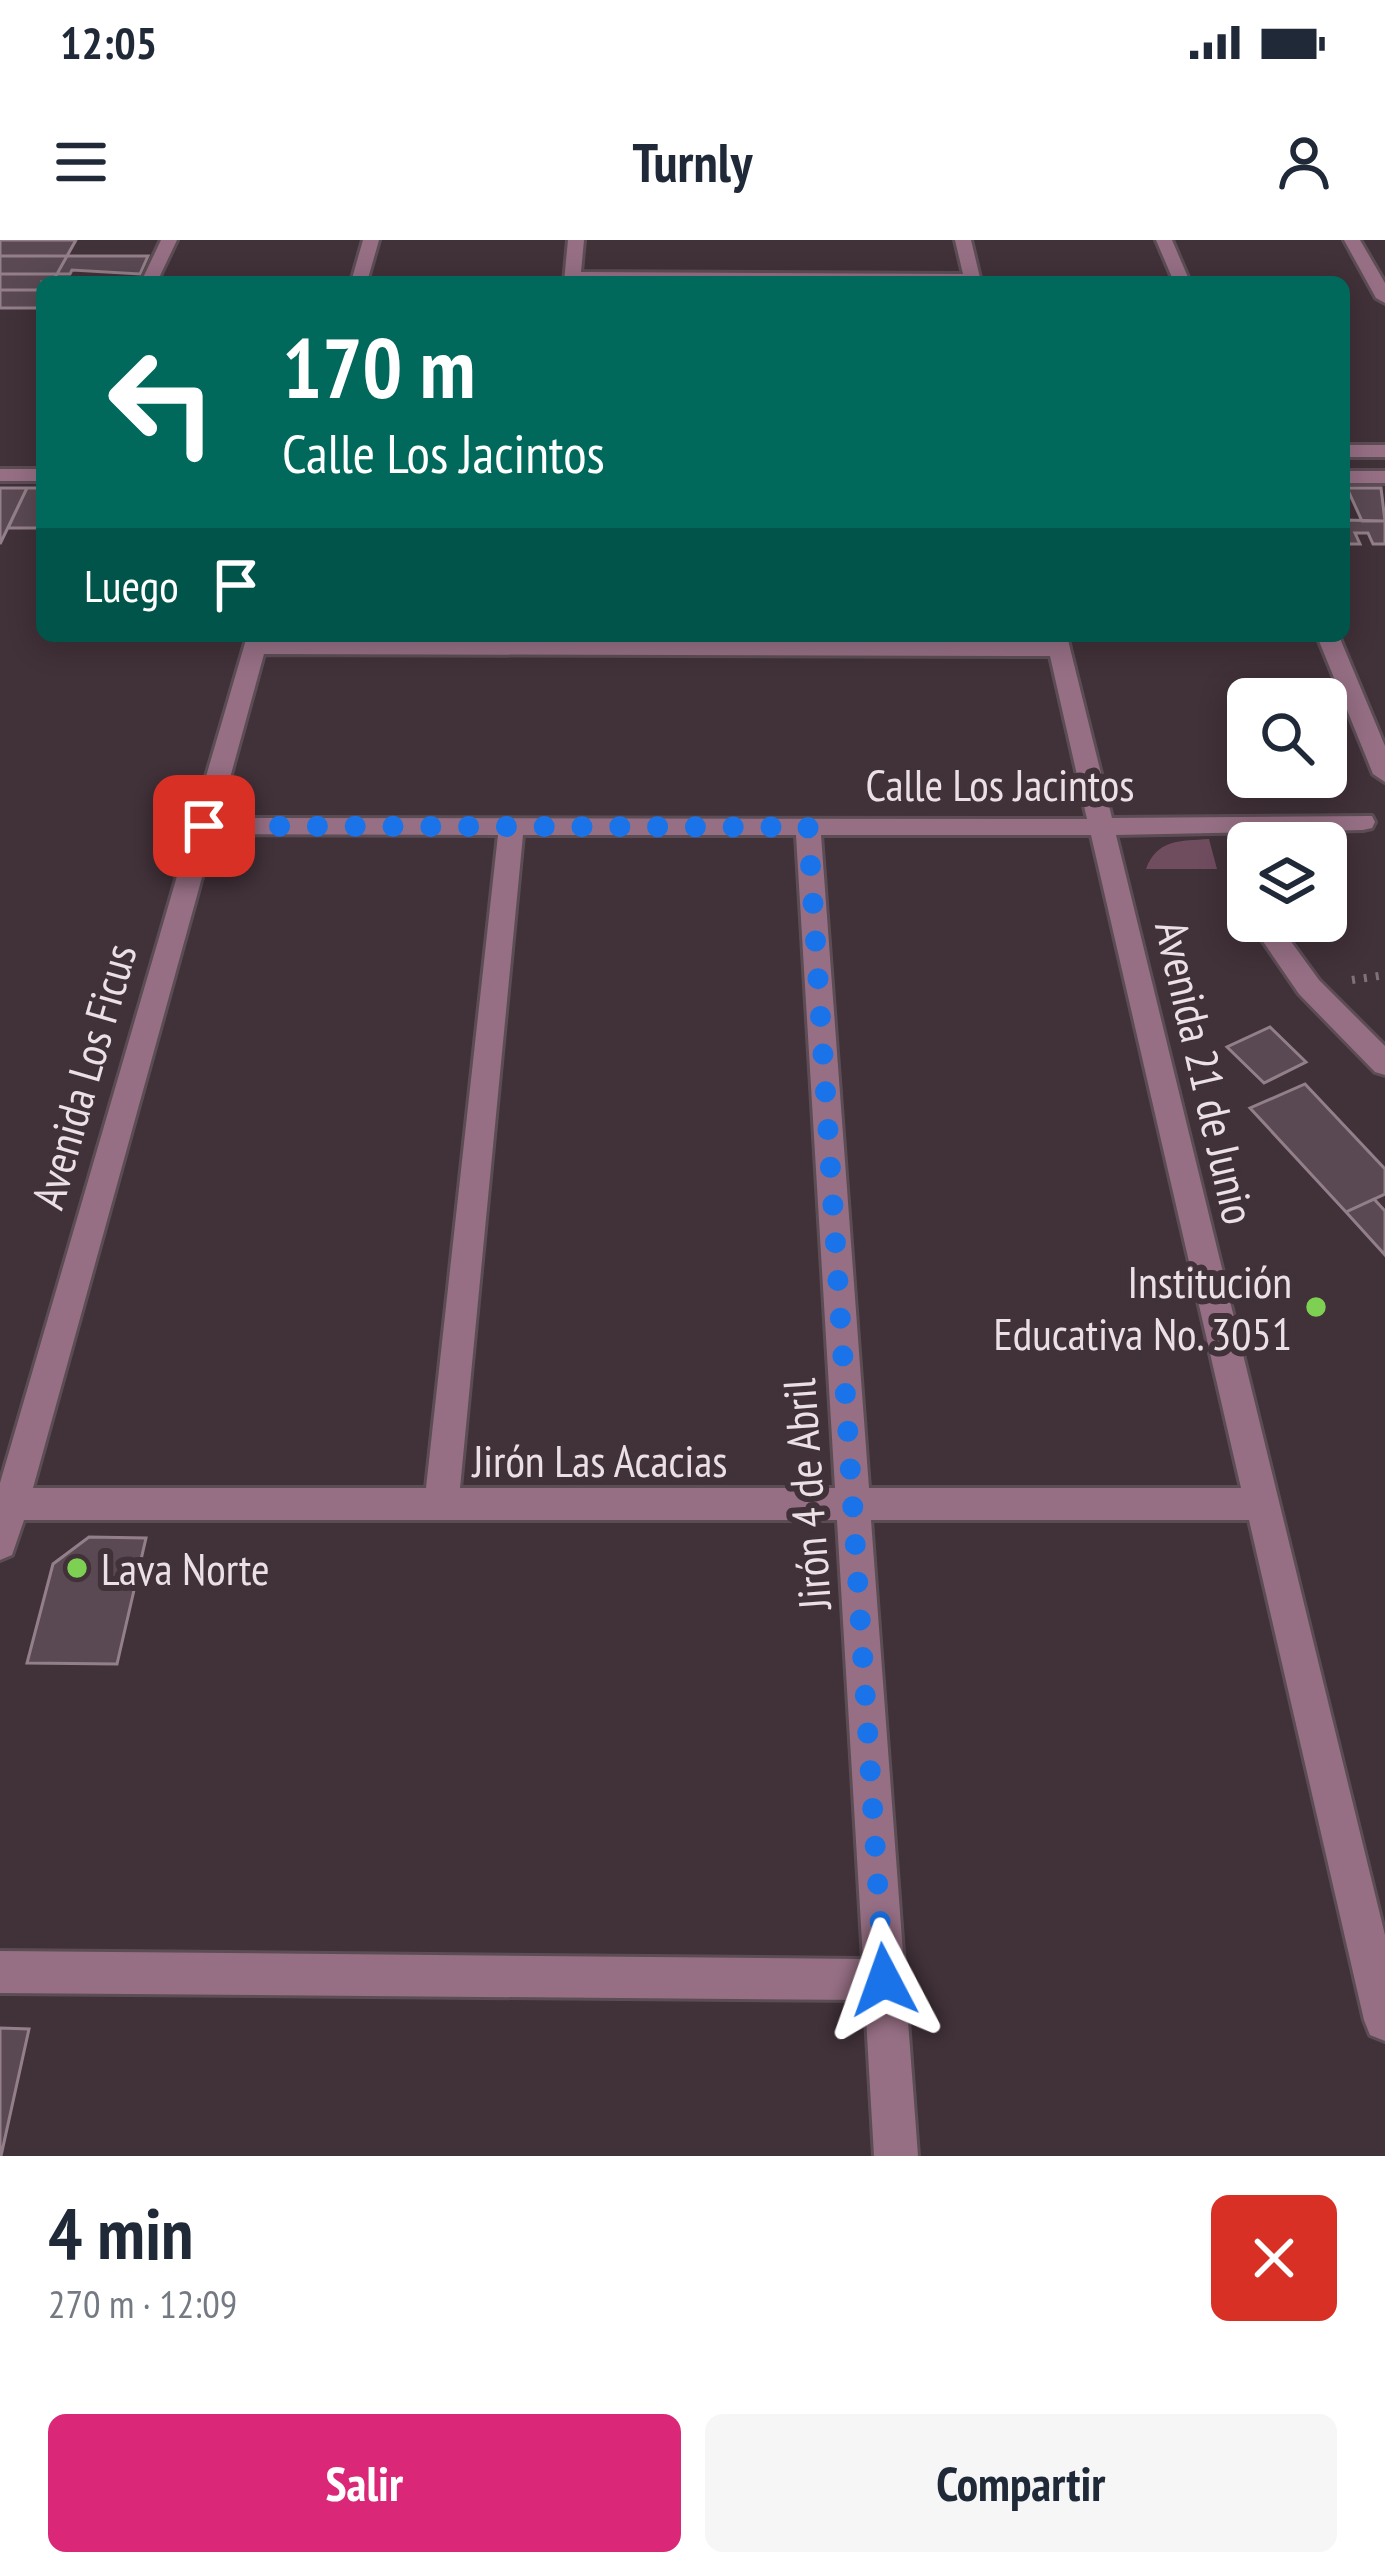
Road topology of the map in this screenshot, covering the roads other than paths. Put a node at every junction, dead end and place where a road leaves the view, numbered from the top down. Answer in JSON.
{"nodes":[{"id":1,"x":169,"y":240,"type":"edge"},
{"id":2,"x":370,"y":240,"type":"edge"},
{"id":3,"x":576,"y":240,"type":"edge"},
{"id":4,"x":963,"y":240,"type":"edge"},
{"id":5,"x":1164,"y":240,"type":"edge"},
{"id":6,"x":1352,"y":240,"type":"edge"},
{"id":7,"x":152,"y":276,"type":"edge"},
{"id":8,"x":361,"y":276,"type":"edge"},
{"id":9,"x":572,"y":276,"type":"edge"},
{"id":10,"x":971,"y":276,"type":"edge"},
{"id":11,"x":1179,"y":276,"type":"edge"},
{"id":12,"x":1385,"y":298,"type":"edge"},
{"id":13,"x":1350,"y":451,"type":"edge"},
{"id":14,"x":1385,"y":451,"type":"edge"},
{"id":15,"x":0,"y":475,"type":"edge"},
{"id":16,"x":36,"y":475,"type":"edge"},
{"id":17,"x":1350,"y":477,"type":"edge"},
{"id":18,"x":1385,"y":477,"type":"edge"},
{"id":19,"x":257,"y":642,"type":"edge"},
{"id":20,"x":535,"y":642,"type":"edge"},
{"id":21,"x":1058,"y":642,"type":"edge"},
{"id":22,"x":1330,"y":642,"type":"edge"},
{"id":23,"x":1385,"y":774,"type":"edge"},
{"id":24,"x":1374,"y":815,"type":"edge"},
{"id":25,"x":204,"y":826,"type":"junction"},
{"id":26,"x":511,"y":826,"type":"junction"},
{"id":27,"x":808,"y":827,"type":"junction"},
{"id":28,"x":1102,"y":827,"type":"junction"},
{"id":29,"x":1347,"y":831,"type":"edge"},
{"id":30,"x":1277,"y":942,"type":"edge"},
{"id":31,"x":1385,"y":1064,"type":"edge"},
{"id":32,"x":11,"y":1504,"type":"junction"},
{"id":33,"x":441,"y":1504,"type":"junction"},
{"id":34,"x":852,"y":1504,"type":"junction"},
{"id":35,"x":1261,"y":1504,"type":"junction"},
{"id":36,"x":0,"y":1543,"type":"edge"},
{"id":37,"x":0,"y":1972,"type":"edge"},
{"id":38,"x":884,"y":1980,"type":"junction"},
{"id":39,"x":1385,"y":2020,"type":"edge"},
{"id":40,"x":896,"y":2156,"type":"edge"}],
"edges":[{"from":1,"to":7,"type":"street"},
{"from":2,"to":8,"type":"street"},
{"from":3,"to":9,"type":"street"},
{"from":4,"to":10,"type":"street"},
{"from":5,"to":11,"type":"street"},
{"from":6,"to":12,"type":"street"},
{"from":13,"to":14,"type":"street"},
{"from":15,"to":16,"type":"street"},
{"from":17,"to":18,"type":"street"},
{"from":19,"to":20,"type":"street"},
{"from":19,"to":25,"type":"street","name":"Avenida Los Ficus"},
{"from":20,"to":21,"type":"street"},
{"from":21,"to":28,"type":"street","name":"Avenida 21 de Junio"},
{"from":22,"to":23,"type":"street"},
{"from":24,"to":28,"type":"street","name":"Calle Los Jacintos"},
{"from":24,"to":29,"type":"street"},
{"from":25,"to":26,"type":"street","name":"Calle Los Jacintos"},
{"from":25,"to":32,"type":"street","name":"Avenida Los Ficus"},
{"from":26,"to":27,"type":"street","name":"Calle Los Jacintos"},
{"from":26,"to":33,"type":"street"},
{"from":27,"to":28,"type":"street","name":"Calle Los Jacintos"},
{"from":27,"to":34,"type":"street","name":"Jirón 4 de Abril"},
{"from":28,"to":35,"type":"street","name":"Avenida 21 de Junio"},
{"from":30,"to":31,"type":"street"},
{"from":32,"to":33,"type":"street","name":"Jirón Las Acacias"},
{"from":32,"to":36,"type":"street","name":"Avenida Los Ficus"},
{"from":33,"to":34,"type":"street","name":"Jirón Las Acacias"},
{"from":34,"to":35,"type":"street","name":"Jirón Las Acacias"},
{"from":34,"to":38,"type":"street","name":"Jirón 4 de Abril"},
{"from":35,"to":39,"type":"street","name":"Avenida 21 de Junio"},
{"from":37,"to":38,"type":"street"},
{"from":38,"to":40,"type":"street","name":"Jirón 4 de Abril"}]}
